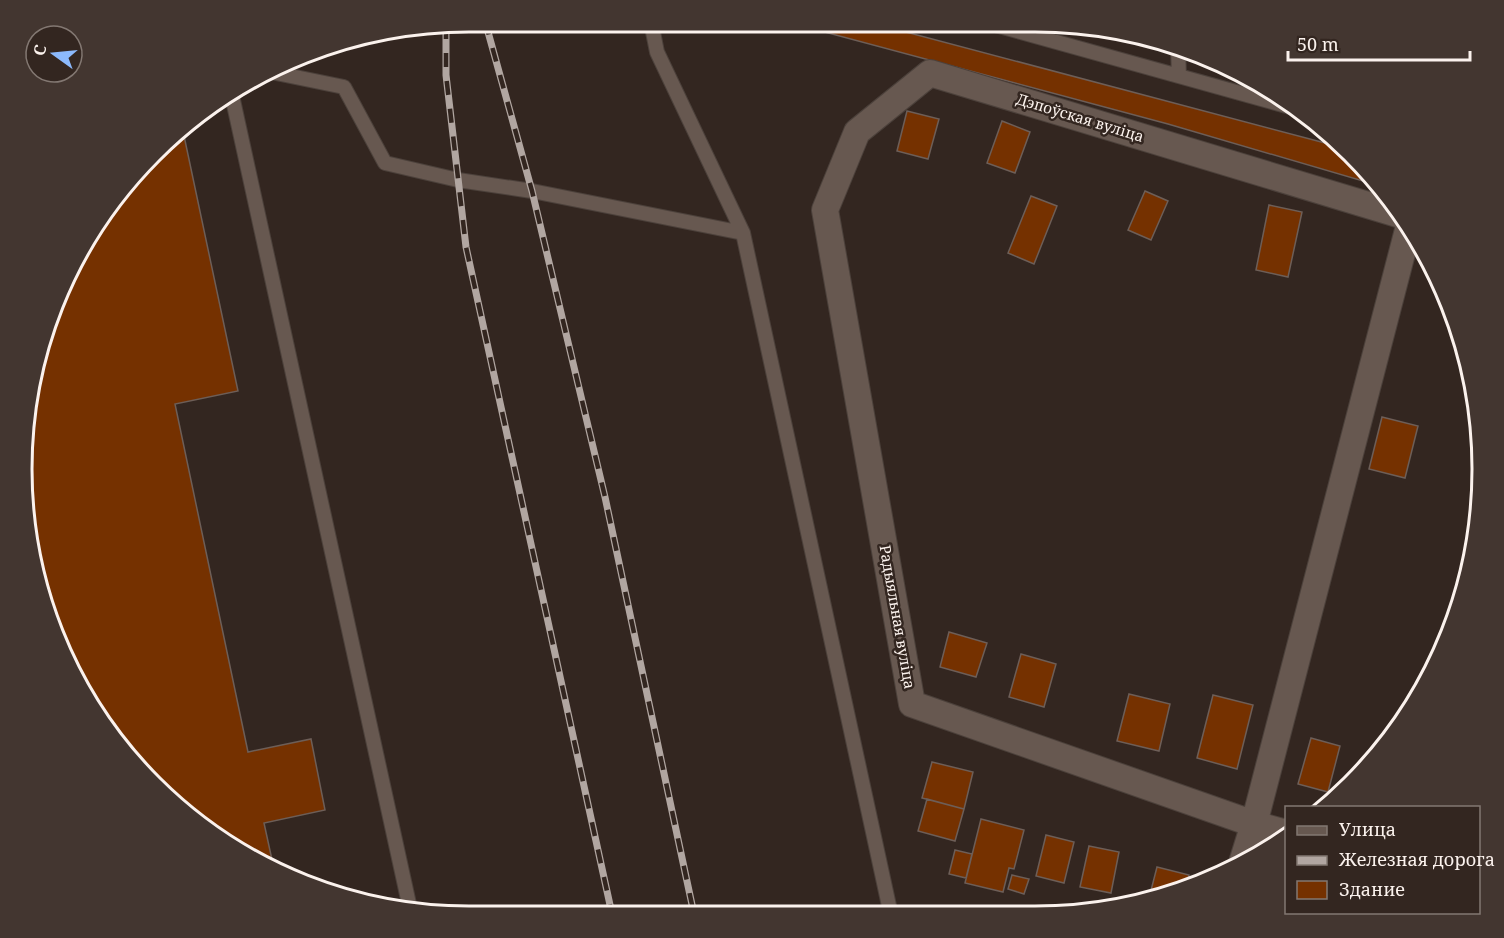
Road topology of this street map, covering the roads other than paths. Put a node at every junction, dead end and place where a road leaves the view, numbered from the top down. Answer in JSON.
{"nodes":[{"id":1,"x":653,"y":32,"type":"edge"},
{"id":2,"x":1030,"y":32,"type":"edge"},
{"id":3,"x":1178,"y":56,"type":"edge"},
{"id":4,"x":281,"y":74,"type":"edge"},
{"id":5,"x":1179,"y":76,"type":"junction"},
{"id":6,"x":1258,"y":93,"type":"edge"},
{"id":7,"x":233,"y":101,"type":"edge"},
{"id":8,"x":825,"y":210,"type":"joint"},
{"id":9,"x":1387,"y":210,"type":"edge"},
{"id":10,"x":744,"y":234,"type":"junction"},
{"id":11,"x":1406,"y":237,"type":"edge"},
{"id":12,"x":1254,"y":824,"type":"junction"},
{"id":13,"x":1280,"y":831,"type":"edge"},
{"id":14,"x":1245,"y":853,"type":"edge"},
{"id":15,"x":409,"y":902,"type":"edge"},
{"id":16,"x":889,"y":906,"type":"edge"}],
"edges":[{"from":1,"to":10,"type":"lane"},
{"from":2,"to":5,"type":"lane"},
{"from":3,"to":5,"type":"lane"},
{"from":4,"to":10,"type":"lane"},
{"from":5,"to":6,"type":"lane"},
{"from":7,"to":15,"type":"lane"},
{"from":8,"to":9,"type":"street","name":"Дэпоўская вуліца"},
{"from":8,"to":12,"type":"street","name":"Радыяльная вуліца"},
{"from":10,"to":16,"type":"lane"},
{"from":11,"to":12,"type":"street"},
{"from":12,"to":13,"type":"street","name":"Радыяльная вуліца"},
{"from":12,"to":14,"type":"street"}]}
